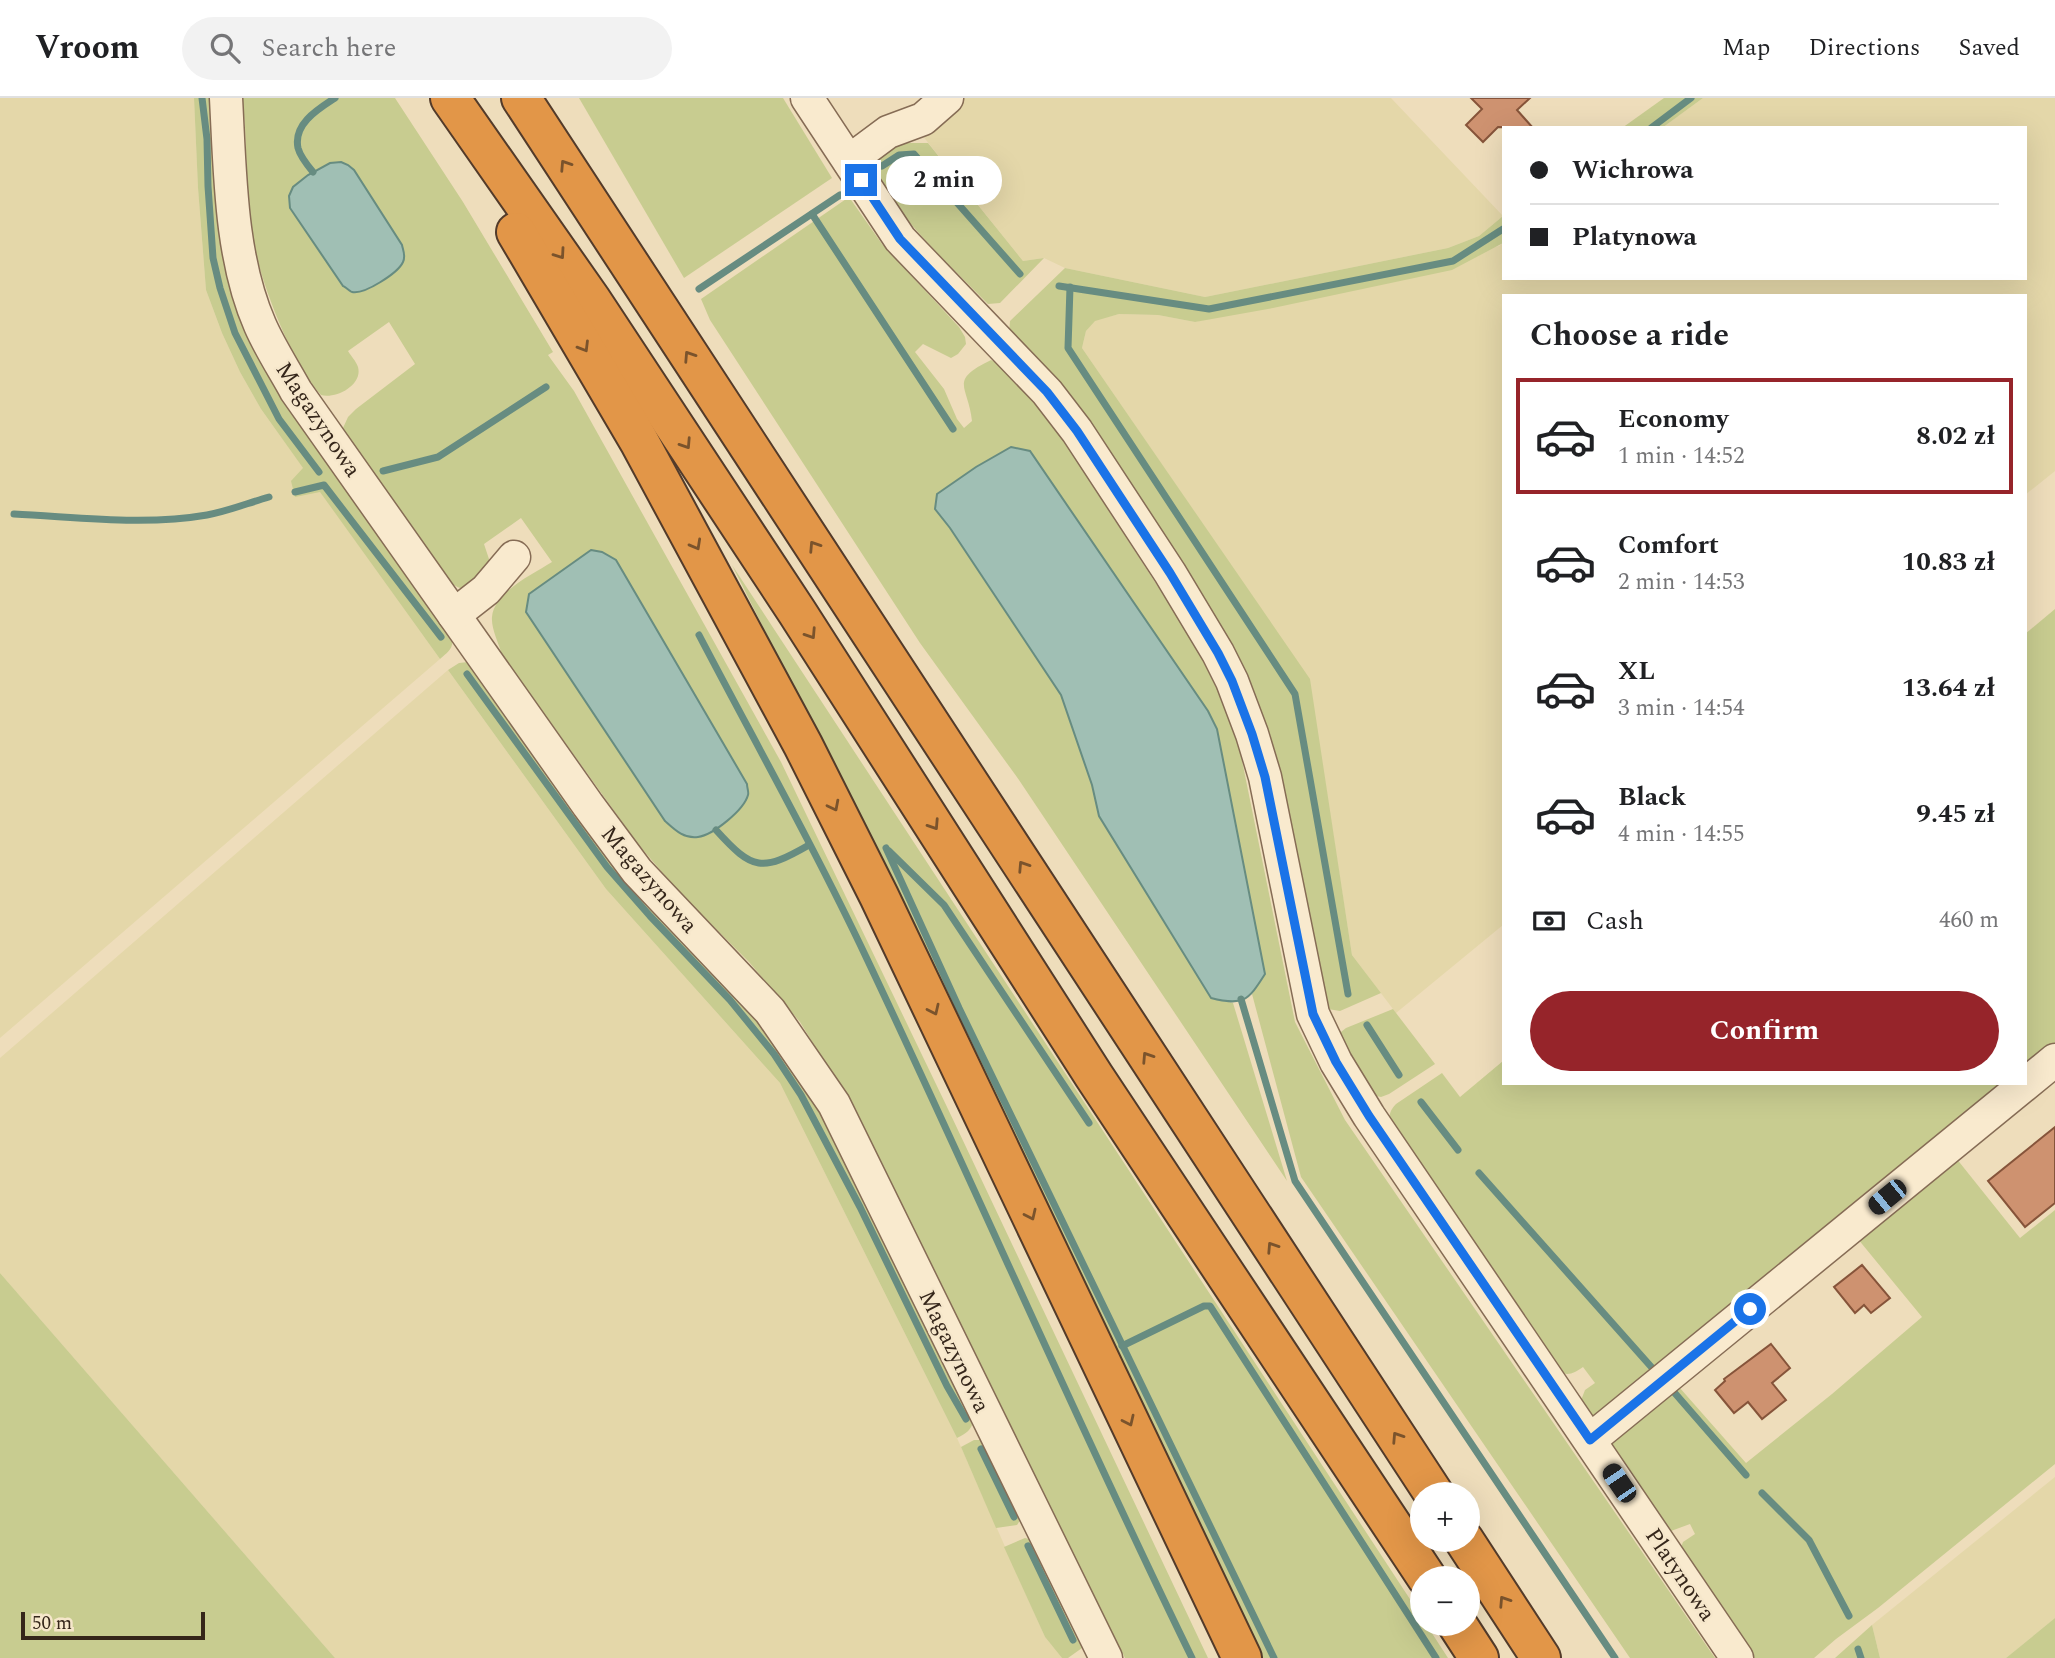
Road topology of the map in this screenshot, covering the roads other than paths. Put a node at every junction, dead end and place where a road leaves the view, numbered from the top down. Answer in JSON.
{"nodes":[{"id":1,"x":226,"y":98,"type":"edge"},
{"id":2,"x":438,"y":98,"type":"edge"},
{"id":3,"x":450,"y":98,"type":"edge"},
{"id":4,"x":521,"y":98,"type":"edge"},
{"id":5,"x":807,"y":98,"type":"edge"},
{"id":6,"x":947,"y":98,"type":"edge"},
{"id":7,"x":849,"y":161,"type":"junction"},
{"id":8,"x":514,"y":557,"type":"dead end"},
{"id":9,"x":454,"y":615,"type":"junction"},
{"id":10,"x":2055,"y":1060,"type":"edge"},
{"id":11,"x":2027,"y":1083,"type":"edge"},
{"id":12,"x":2024,"y":1085,"type":"edge"},
{"id":13,"x":1590,"y":1440,"type":"junction"},
{"id":14,"x":1426,"y":1482,"type":"edge"},
{"id":15,"x":1472,"y":1552,"type":"edge"},
{"id":16,"x":1419,"y":1566,"type":"edge"},
{"id":17,"x":1465,"y":1636,"type":"edge"},
{"id":18,"x":1106,"y":1658,"type":"edge"},
{"id":19,"x":1242,"y":1658,"type":"edge"},
{"id":20,"x":1479,"y":1658,"type":"edge"},
{"id":21,"x":1541,"y":1658,"type":"edge"},
{"id":22,"x":1737,"y":1658,"type":"edge"}],
"edges":[{"from":1,"to":9,"type":"street","name":"Magazynowa"},
{"from":2,"to":19,"type":"highway","one_way":true},
{"from":3,"to":16,"type":"highway","one_way":true},
{"from":14,"to":4,"type":"highway","one_way":true},
{"from":5,"to":7,"type":"street","name":"Platynowa"},
{"from":6,"to":7,"type":"street"},
{"from":7,"to":13,"type":"street","name":"Platynowa"},
{"from":8,"to":9,"type":"street"},
{"from":9,"to":18,"type":"street","name":"Magazynowa"},
{"from":10,"to":11,"type":"street"},
{"from":12,"to":13,"type":"street"},
{"from":13,"to":22,"type":"street","name":"Platynowa"},
{"from":21,"to":15,"type":"highway","one_way":true},
{"from":17,"to":20,"type":"highway"}]}
